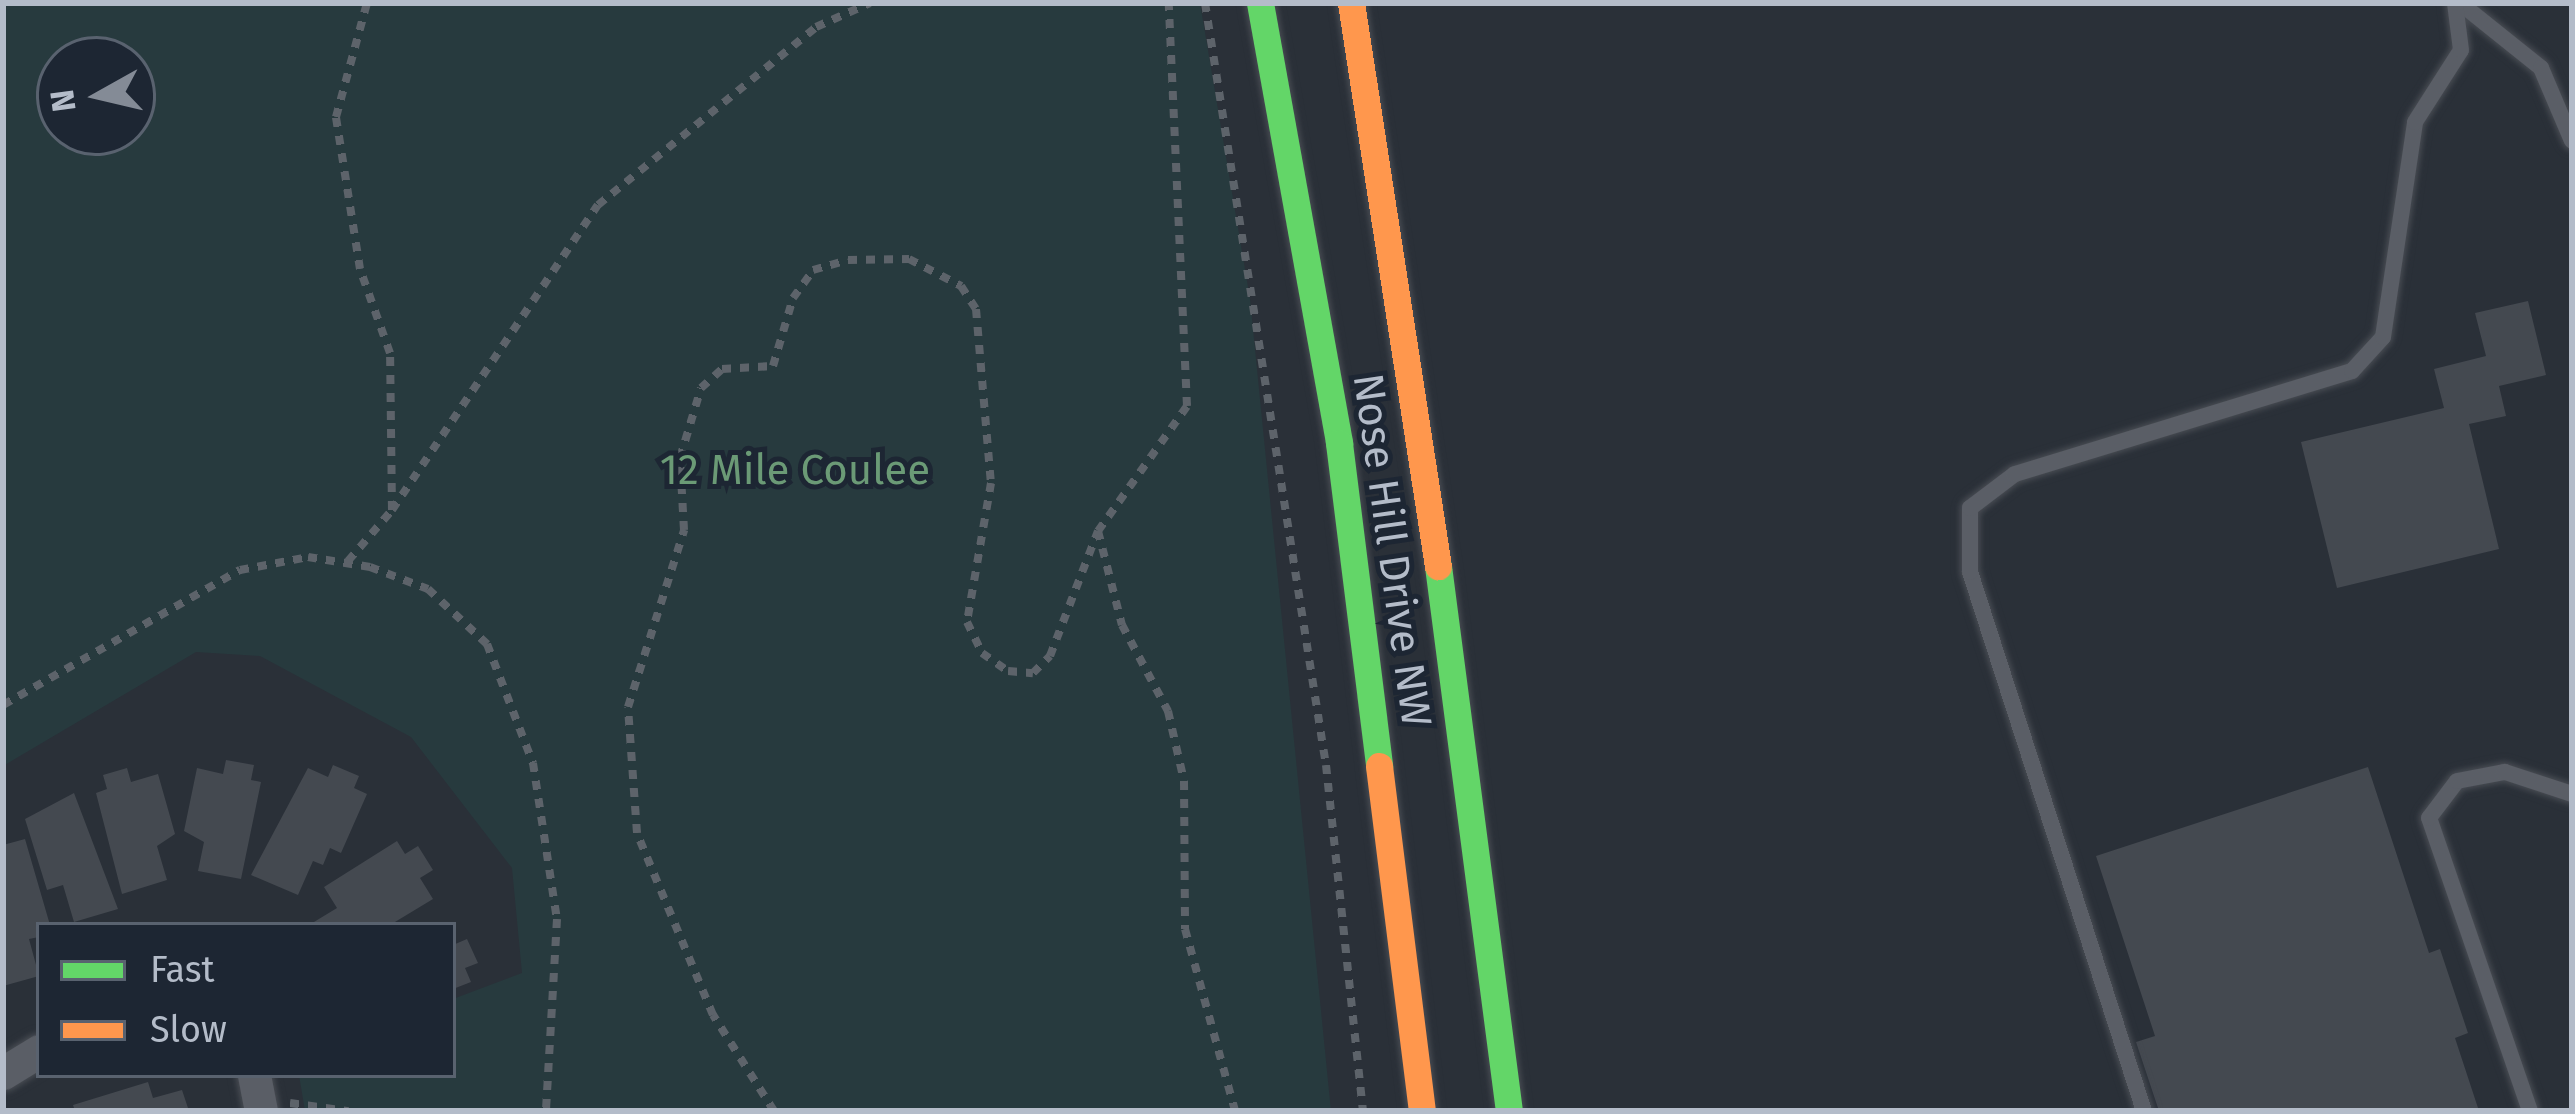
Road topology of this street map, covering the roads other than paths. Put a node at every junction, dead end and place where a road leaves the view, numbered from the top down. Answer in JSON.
{"nodes":[{"id":1,"x":1260,"y":3,"type":"edge"},
{"id":2,"x":1352,"y":3,"type":"edge"},
{"id":3,"x":2457,"y":3,"type":"edge"},
{"id":4,"x":2572,"y":141,"type":"edge"},
{"id":5,"x":2572,"y":794,"type":"edge"},
{"id":6,"x":36,"y":1053,"type":"edge"},
{"id":7,"x":3,"y":1073,"type":"edge"},
{"id":8,"x":1422,"y":1111,"type":"edge"},
{"id":9,"x":1509,"y":1111,"type":"edge"},
{"id":10,"x":2144,"y":1111,"type":"edge"},
{"id":11,"x":2530,"y":1111,"type":"edge"}],
"edges":[{"from":1,"to":8,"type":"street","name":"Nose Hill Drive NW"},
{"from":2,"to":9,"type":"street","name":"Nose Hill Drive NW"},
{"from":3,"to":4,"type":"lane"},
{"from":3,"to":10,"type":"lane"},
{"from":5,"to":11,"type":"lane"},
{"from":6,"to":7,"type":"street"}]}
